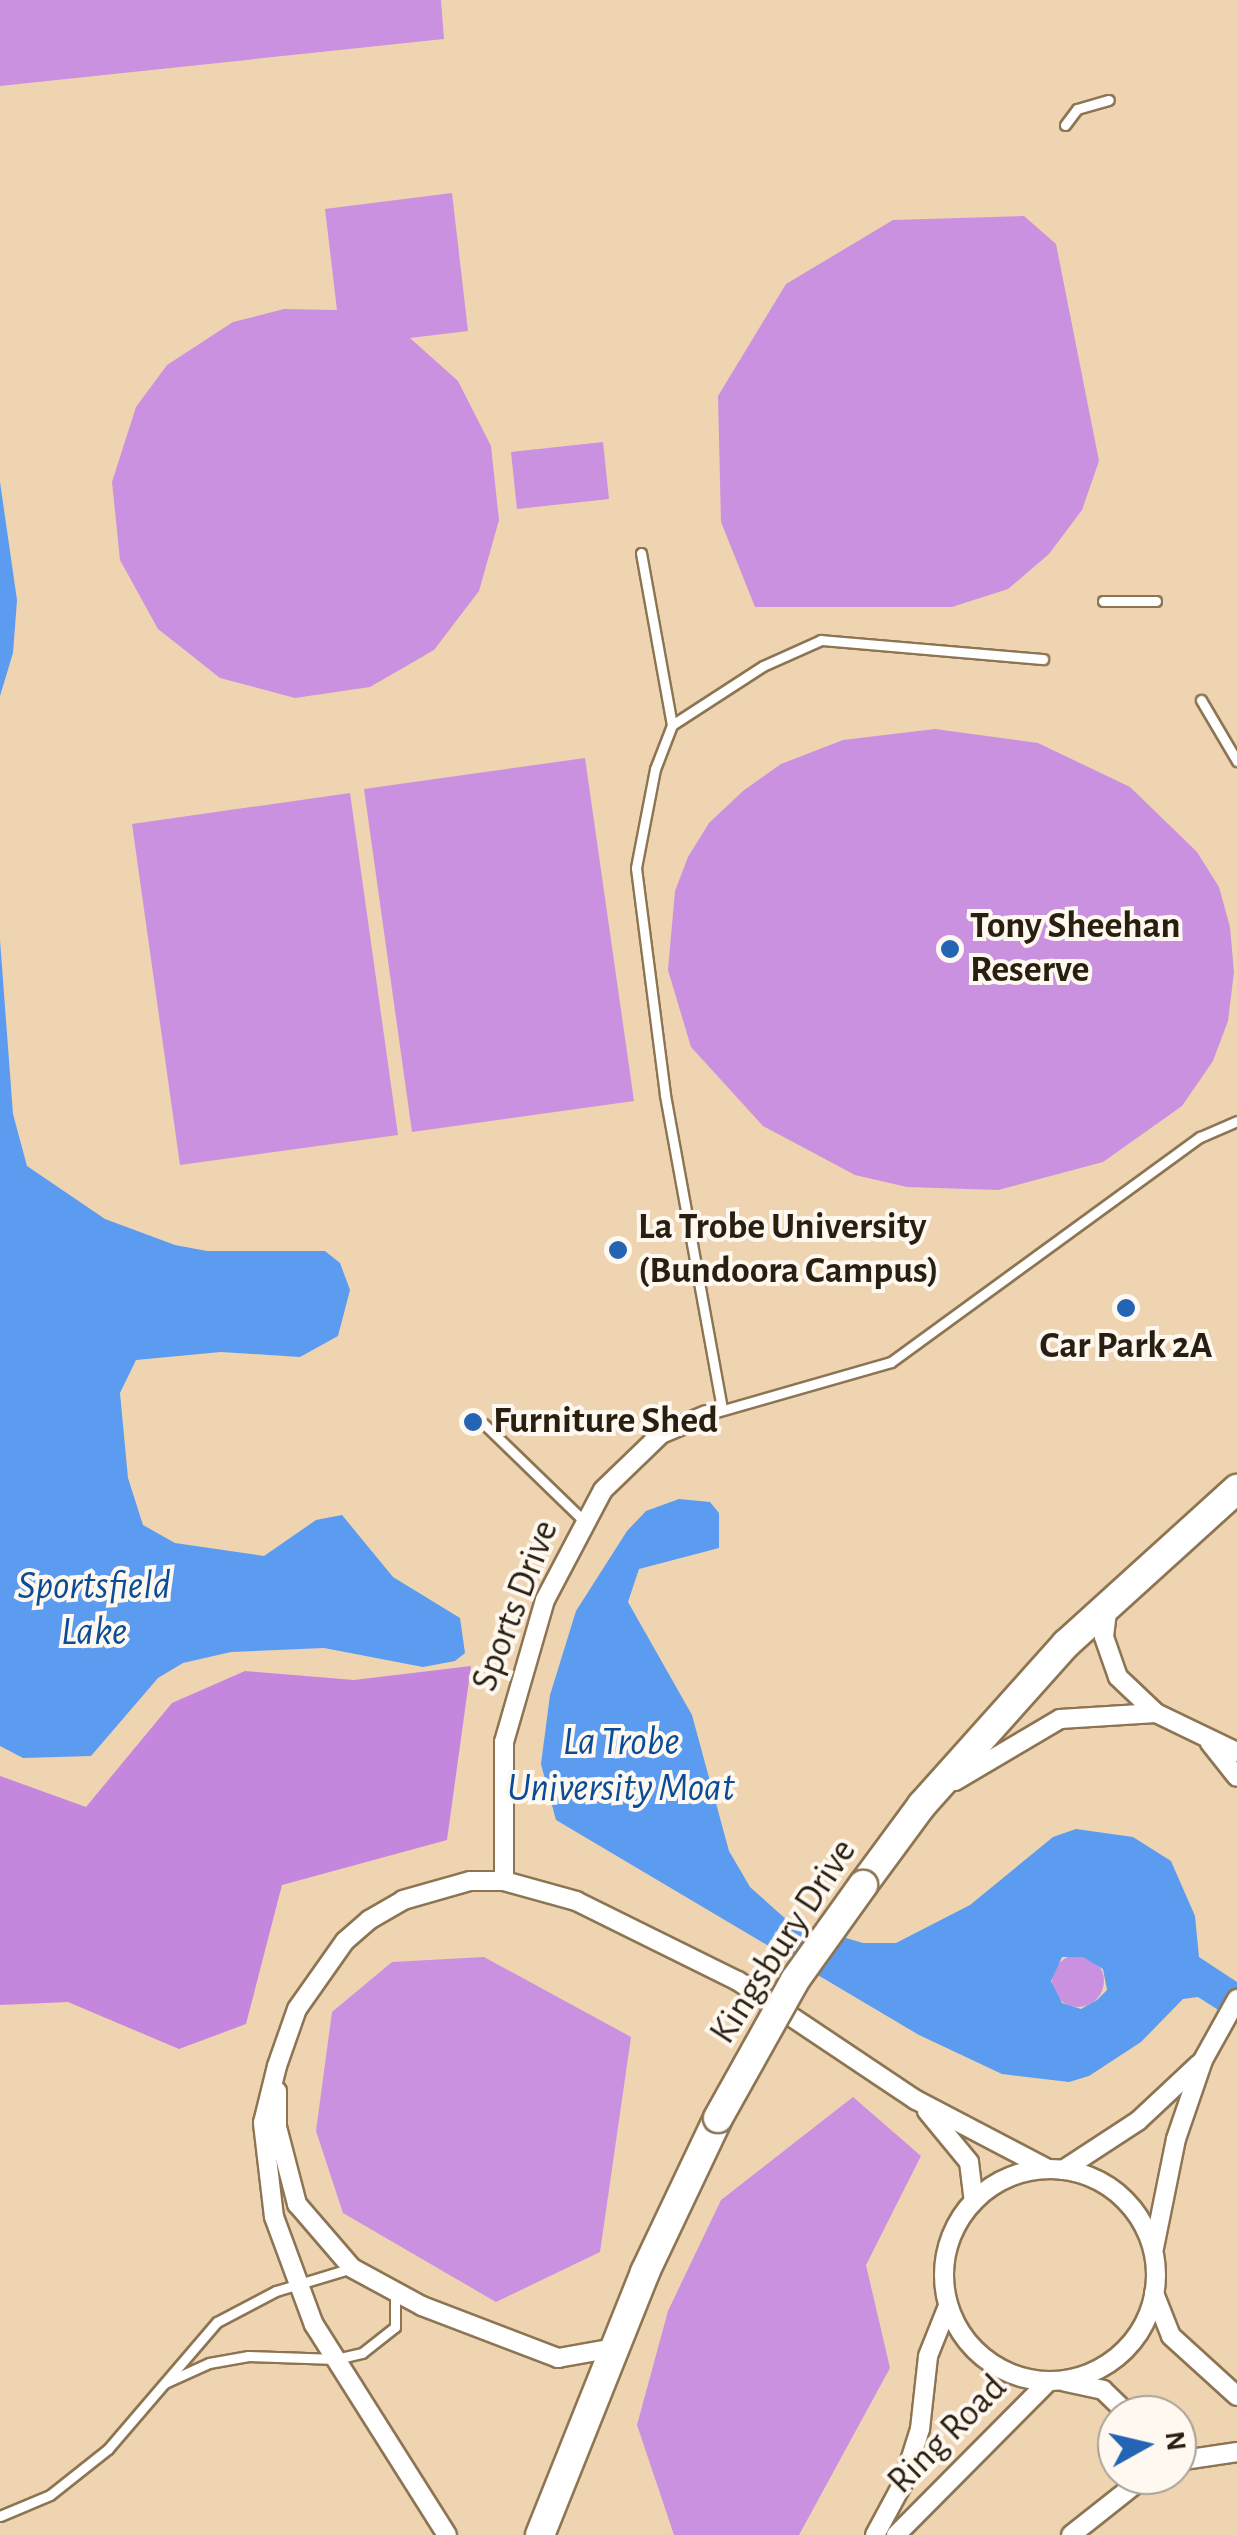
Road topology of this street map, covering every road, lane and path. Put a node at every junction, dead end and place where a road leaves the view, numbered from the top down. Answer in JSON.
{"nodes":[{"id":1,"x":1109,"y":100,"type":"dead end"},
{"id":2,"x":1066,"y":125,"type":"dead end"},
{"id":3,"x":641,"y":552,"type":"dead end"},
{"id":4,"x":1102,"y":600,"type":"dead end"},
{"id":5,"x":1156,"y":601,"type":"dead end"},
{"id":6,"x":1043,"y":659,"type":"dead end"},
{"id":7,"x":1201,"y":700,"type":"dead end"},
{"id":8,"x":672,"y":725,"type":"junction"},
{"id":9,"x":1237,"y":761,"type":"edge"},
{"id":10,"x":1237,"y":1121,"type":"edge"},
{"id":11,"x":714,"y":1411,"type":"junction"},
{"id":12,"x":484,"y":1424,"type":"dead end"},
{"id":13,"x":1237,"y":1489,"type":"edge"},
{"id":14,"x":583,"y":1520,"type":"junction"},
{"id":15,"x":1109,"y":1599,"type":"junction"},
{"id":16,"x":1156,"y":1713,"type":"junction"},
{"id":17,"x":1206,"y":1739,"type":"junction"},
{"id":18,"x":1237,"y":1752,"type":"edge"},
{"id":19,"x":1237,"y":1777,"type":"edge"},
{"id":20,"x":922,"y":1805,"type":"junction"},
{"id":21,"x":504,"y":1881,"type":"junction"},
{"id":22,"x":1237,"y":1999,"type":"edge"},
{"id":23,"x":1203,"y":2060,"type":"junction"},
{"id":24,"x":277,"y":2066,"type":"junction"},
{"id":25,"x":916,"y":2100,"type":"junction"},
{"id":26,"x":1055,"y":2169,"type":"junction"},
{"id":27,"x":974,"y":2201,"type":"junction"},
{"id":28,"x":1153,"y":2253,"type":"junction"},
{"id":29,"x":352,"y":2268,"type":"junction"},
{"id":30,"x":294,"y":2286,"type":"junction"},
{"id":31,"x":1154,"y":2292,"type":"junction"},
{"id":32,"x":395,"y":2294,"type":"junction"},
{"id":33,"x":948,"y":2306,"type":"junction"},
{"id":34,"x":614,"y":2348,"type":"junction"},
{"id":35,"x":336,"y":2359,"type":"junction"},
{"id":36,"x":1055,"y":2381,"type":"junction"},
{"id":37,"x":163,"y":2384,"type":"junction"},
{"id":38,"x":1108,"y":2395,"type":"edge"},
{"id":39,"x":1237,"y":2396,"type":"edge"},
{"id":40,"x":1237,"y":2452,"type":"edge"},
{"id":41,"x":1197,"y":2459,"type":"edge"},
{"id":42,"x":1122,"y":2495,"type":"edge"},
{"id":43,"x":0,"y":2516,"type":"edge"},
{"id":44,"x":448,"y":2535,"type":"edge"},
{"id":45,"x":540,"y":2535,"type":"edge"},
{"id":46,"x":875,"y":2535,"type":"edge"},
{"id":47,"x":896,"y":2535,"type":"edge"},
{"id":48,"x":1071,"y":2535,"type":"edge"}],
"edges":[{"from":1,"to":2,"type":"lane"},
{"from":3,"to":8,"type":"lane"},
{"from":4,"to":5,"type":"lane"},
{"from":6,"to":8,"type":"lane"},
{"from":7,"to":9,"type":"lane"},
{"from":8,"to":11,"type":"lane"},
{"from":10,"to":11,"type":"lane"},
{"from":11,"to":14,"type":"street","name":"Sports Drive"},
{"from":12,"to":14,"type":"lane"},
{"from":13,"to":15,"type":"main road","name":"Kingsbury Drive"},
{"from":14,"to":21,"type":"street","name":"Sports Drive"},
{"from":15,"to":16,"type":"street"},
{"from":15,"to":20,"type":"main road","name":"Kingsbury Drive"},
{"from":16,"to":17,"type":"street"},
{"from":16,"to":20,"type":"street"},
{"from":17,"to":18,"type":"street"},
{"from":17,"to":19,"type":"street"},
{"from":20,"to":34,"type":"main road","name":"Kingsbury Drive","bridge":true},
{"from":21,"to":24,"type":"street"},
{"from":21,"to":25,"type":"street"},
{"from":22,"to":23,"type":"street"},
{"from":23,"to":26,"type":"street"},
{"from":23,"to":28,"type":"street"},
{"from":24,"to":29,"type":"street"},
{"from":24,"to":30,"type":"street"},
{"from":25,"to":26,"type":"street"},
{"from":25,"to":27,"type":"street"},
{"from":26,"to":27,"type":"street"},
{"from":26,"to":28,"type":"street"},
{"from":27,"to":33,"type":"street"},
{"from":28,"to":31,"type":"street"},
{"from":29,"to":30,"type":"lane"},
{"from":29,"to":32,"type":"street"},
{"from":30,"to":35,"type":"street"},
{"from":30,"to":37,"type":"lane"},
{"from":31,"to":36,"type":"street"},
{"from":31,"to":39,"type":"street"},
{"from":32,"to":34,"type":"street"},
{"from":32,"to":35,"type":"lane"},
{"from":33,"to":36,"type":"street"},
{"from":33,"to":46,"type":"street","name":"Ring Road"},
{"from":34,"to":45,"type":"main road","name":"Kingsbury Drive"},
{"from":35,"to":37,"type":"lane"},
{"from":35,"to":44,"type":"street"},
{"from":36,"to":38,"type":"street"},
{"from":36,"to":47,"type":"street","name":"Ring Road"},
{"from":37,"to":43,"type":"lane"},
{"from":40,"to":41,"type":"street"},
{"from":42,"to":48,"type":"street"}]}
